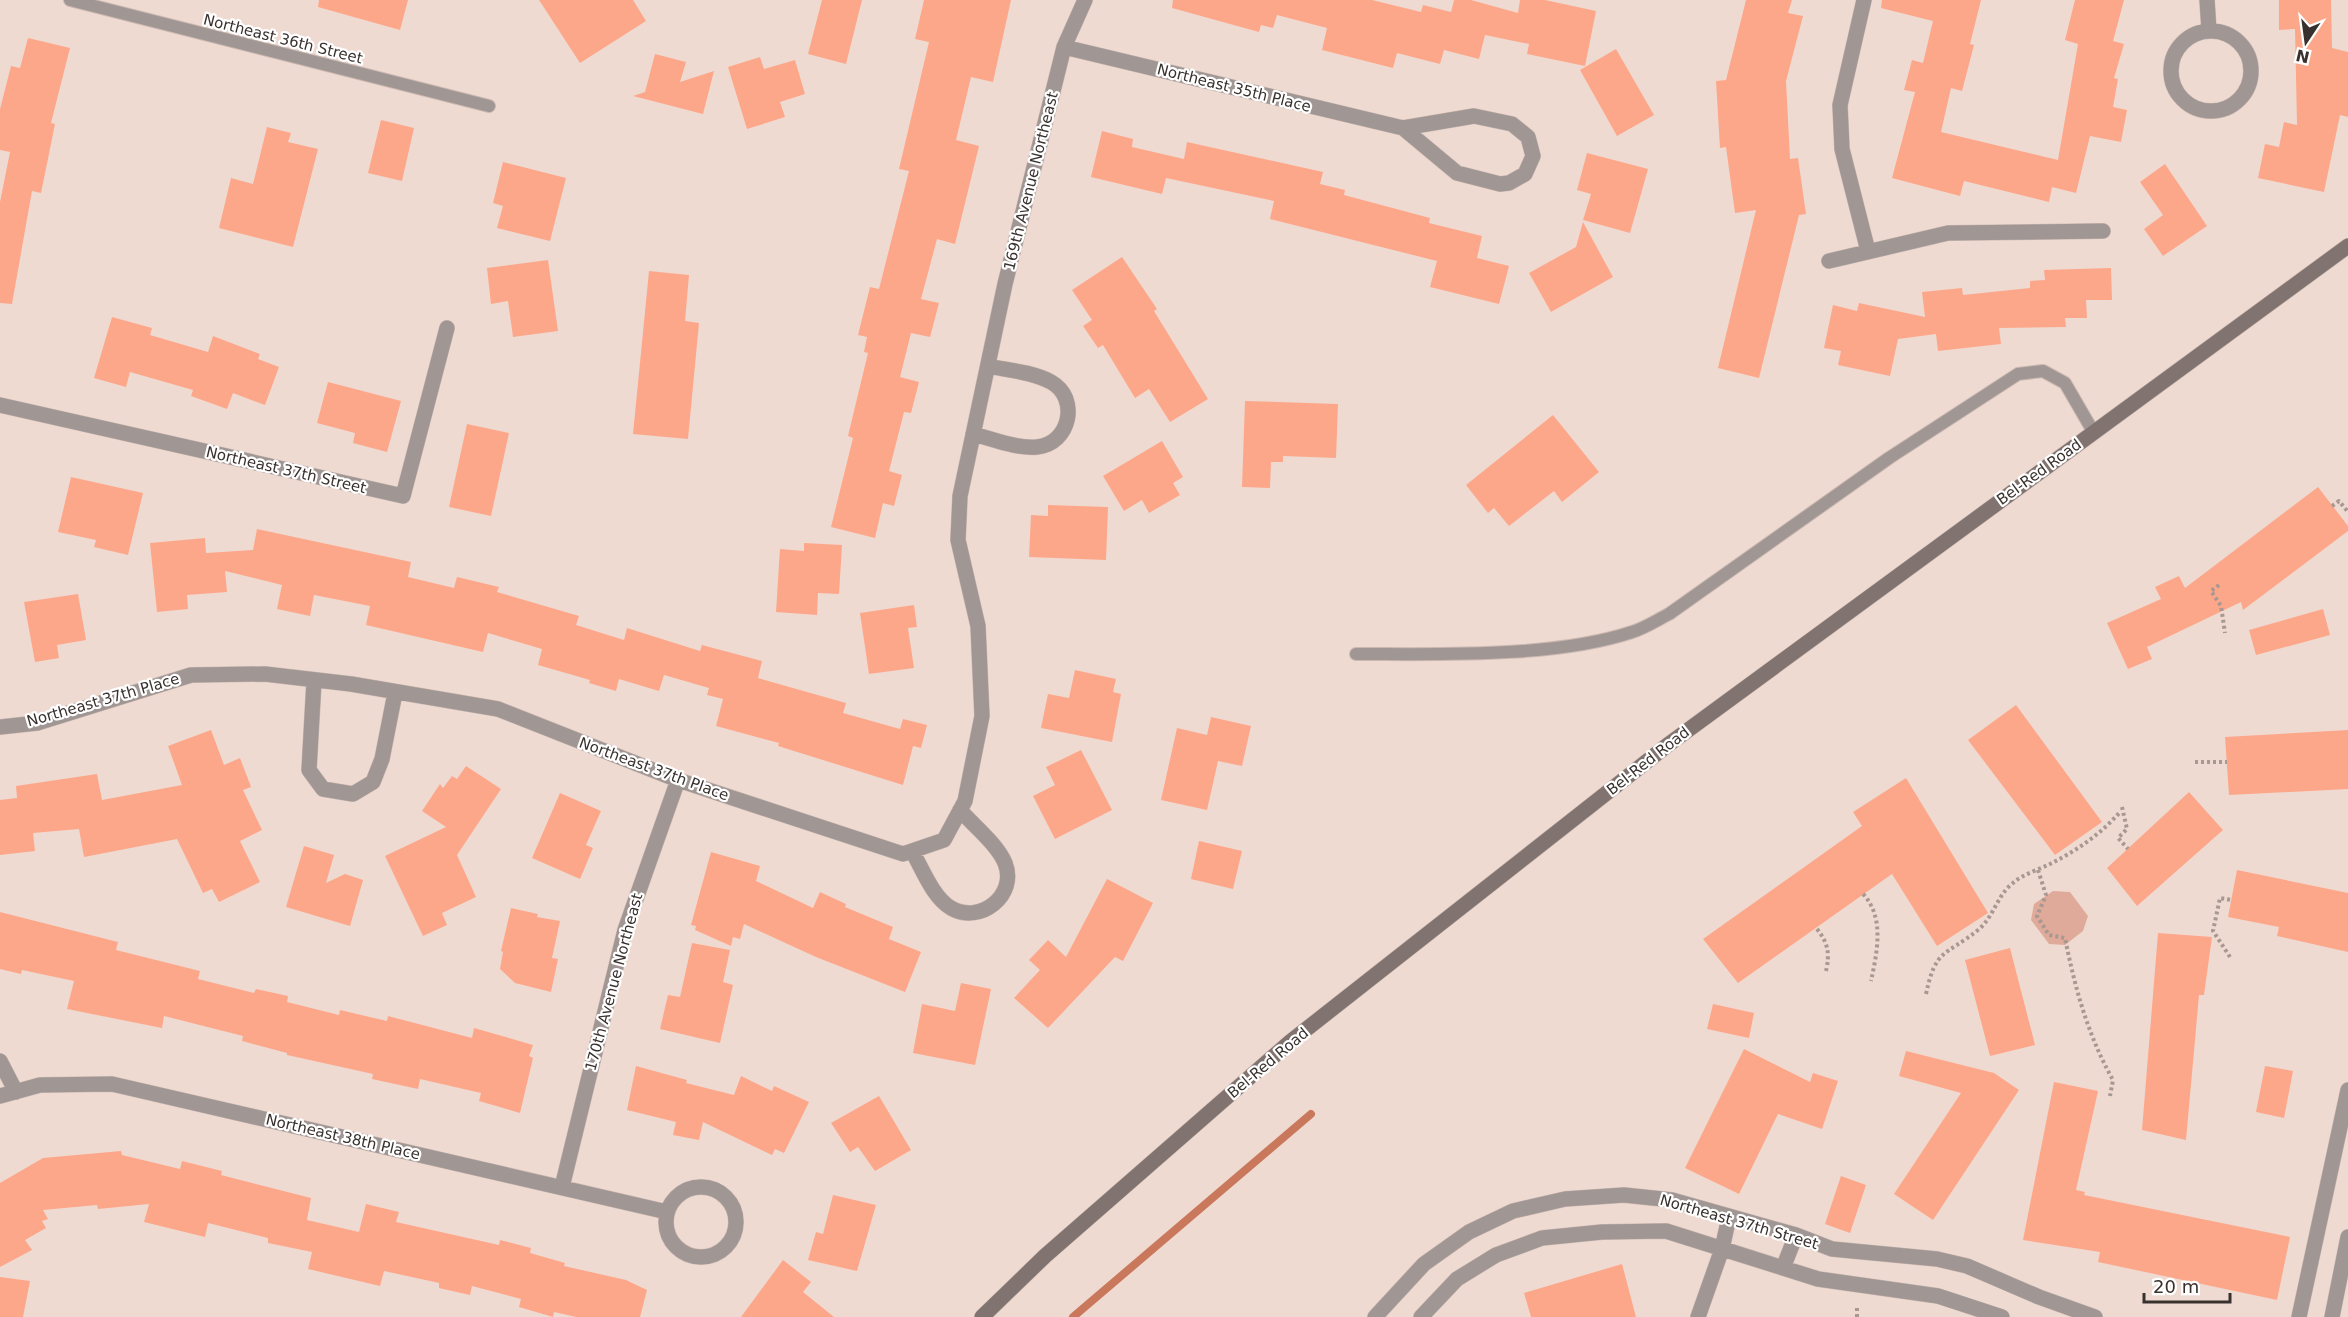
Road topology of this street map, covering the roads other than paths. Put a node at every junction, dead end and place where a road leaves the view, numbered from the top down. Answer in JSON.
{"nodes":[{"id":1,"x":70,"y":0,"type":"edge"},
{"id":2,"x":1085,"y":0,"type":"edge"},
{"id":3,"x":1864,"y":0,"type":"edge"},
{"id":4,"x":2207,"y":0,"type":"edge"},
{"id":5,"x":2209,"y":30,"type":"junction"},
{"id":6,"x":1064,"y":47,"type":"junction"},
{"id":7,"x":489,"y":106,"type":"dead end"},
{"id":8,"x":1403,"y":128,"type":"junction"},
{"id":9,"x":2103,"y":231,"type":"dead end"},
{"id":10,"x":2348,"y":246,"type":"edge"},
{"id":11,"x":1868,"y":251,"type":"junction"},
{"id":12,"x":1829,"y":261,"type":"dead end"},
{"id":13,"x":447,"y":328,"type":"dead end"},
{"id":14,"x":988,"y":366,"type":"junction"},
{"id":15,"x":0,"y":405,"type":"edge"},
{"id":16,"x":2094,"y":433,"type":"junction"},
{"id":17,"x":973,"y":434,"type":"junction"},
{"id":18,"x":958,"y":540,"type":"joint"},
{"id":19,"x":1356,"y":654,"type":"dead end"},
{"id":20,"x":314,"y":681,"type":"junction"},
{"id":21,"x":395,"y":693,"type":"junction"},
{"id":22,"x":0,"y":727,"type":"edge"},
{"id":23,"x":678,"y":780,"type":"junction"},
{"id":24,"x":960,"y":810,"type":"junction"},
{"id":25,"x":912,"y":851,"type":"junction"},
{"id":26,"x":0,"y":1061,"type":"edge"},
{"id":27,"x":2348,"y":1090,"type":"edge"},
{"id":28,"x":16,"y":1092,"type":"junction"},
{"id":29,"x":0,"y":1096,"type":"edge"},
{"id":30,"x":562,"y":1187,"type":"junction"},
{"id":31,"x":667,"y":1212,"type":"junction"},
{"id":32,"x":1729,"y":1217,"type":"junction"},
{"id":33,"x":1796,"y":1235,"type":"junction"},
{"id":34,"x":2348,"y":1237,"type":"edge"},
{"id":35,"x":1722,"y":1249,"type":"junction"},
{"id":36,"x":1783,"y":1268,"type":"junction"},
{"id":37,"x":982,"y":1317,"type":"edge"},
{"id":38,"x":1376,"y":1317,"type":"edge"},
{"id":39,"x":1421,"y":1317,"type":"edge"},
{"id":40,"x":1698,"y":1317,"type":"edge"},
{"id":41,"x":2002,"y":1317,"type":"edge"},
{"id":42,"x":2095,"y":1317,"type":"edge"},
{"id":43,"x":2299,"y":1317,"type":"edge"},
{"id":44,"x":2332,"y":1317,"type":"edge"}],
"edges":[{"from":1,"to":7,"type":"lane","name":"Northeast 36th Street"},
{"from":2,"to":6,"type":"street","name":"169th Avenue Northeast"},
{"from":3,"to":11,"type":"street"},
{"from":4,"to":5,"type":"street"},
{"from":5,"to":5,"type":"street"},
{"from":6,"to":8,"type":"street","name":"Northeast 35th Place"},
{"from":6,"to":14,"type":"street","name":"169th Avenue Northeast"},
{"from":8,"to":8,"type":"street","name":"Northeast 35th Place"},
{"from":9,"to":11,"type":"street"},
{"from":10,"to":16,"type":"main road","name":"Bel-Red Road"},
{"from":11,"to":12,"type":"street"},
{"from":13,"to":15,"type":"street","name":"Northeast 37th Street"},
{"from":14,"to":17,"type":"street","name":"169th Avenue Northeast"},
{"from":14,"to":17,"type":"street"},
{"from":16,"to":19,"type":"lane"},
{"from":16,"to":37,"type":"main road","name":"Bel-Red Road"},
{"from":17,"to":18,"type":"street","name":"169th Avenue Northeast"},
{"from":18,"to":24,"type":"street","name":"Northeast 37th Place"},
{"from":20,"to":21,"type":"street","name":"Northeast 37th Place"},
{"from":20,"to":21,"type":"street"},
{"from":20,"to":22,"type":"street","name":"Northeast 37th Place"},
{"from":21,"to":23,"type":"street","name":"Northeast 37th Place"},
{"from":23,"to":25,"type":"street","name":"Northeast 37th Place"},
{"from":23,"to":30,"type":"street","name":"170th Avenue Northeast"},
{"from":24,"to":25,"type":"street","name":"Northeast 37th Place"},
{"from":24,"to":25,"type":"street"},
{"from":26,"to":28,"type":"street"},
{"from":27,"to":43,"type":"street"},
{"from":28,"to":29,"type":"street","name":"Northeast 38th Place"},
{"from":28,"to":30,"type":"street","name":"Northeast 38th Place"},
{"from":30,"to":31,"type":"street","name":"Northeast 38th Place"},
{"from":31,"to":31,"type":"street"},
{"from":32,"to":33,"type":"street","name":"Northeast 37th Street"},
{"from":32,"to":35,"type":"street"},
{"from":32,"to":38,"type":"street","name":"Northeast 37th Street"},
{"from":33,"to":36,"type":"street"},
{"from":33,"to":42,"type":"street","name":"Northeast 37th Street"},
{"from":34,"to":44,"type":"street"},
{"from":35,"to":36,"type":"street","name":"Northeast 37th Street"},
{"from":35,"to":39,"type":"street","name":"Northeast 37th Street"},
{"from":35,"to":40,"type":"street"},
{"from":36,"to":41,"type":"street","name":"Northeast 37th Street"}]}
